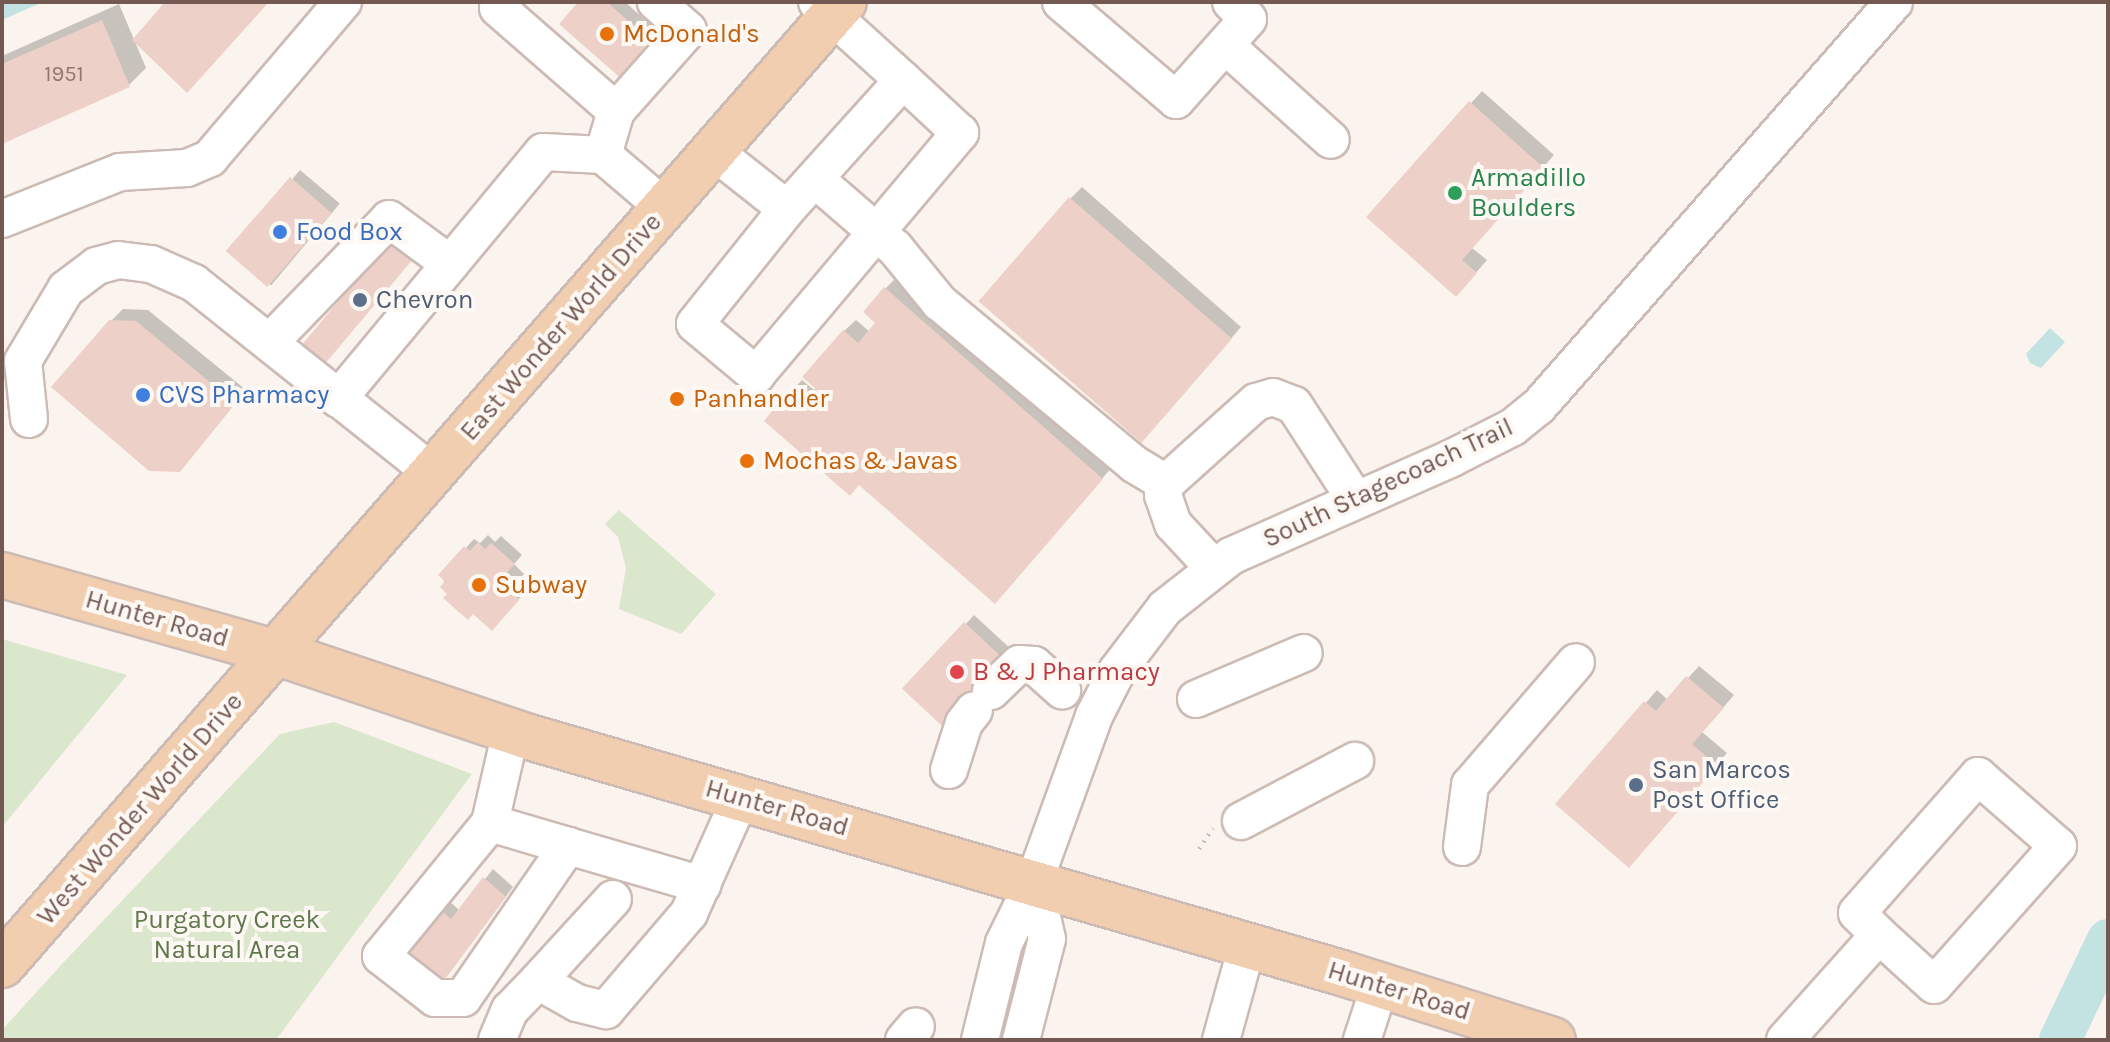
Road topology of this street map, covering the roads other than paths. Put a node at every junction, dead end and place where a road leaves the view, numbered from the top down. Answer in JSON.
{"nodes":[{"id":1,"x":343,"y":2,"type":"edge"},
{"id":2,"x":504,"y":2,"type":"edge"},
{"id":3,"x":531,"y":2,"type":"edge"},
{"id":4,"x":656,"y":2,"type":"edge"},
{"id":5,"x":1061,"y":2,"type":"edge"},
{"id":6,"x":1231,"y":2,"type":"edge"},
{"id":7,"x":1894,"y":2,"type":"edge"},
{"id":8,"x":831,"y":6,"type":"edge"},
{"id":9,"x":1225,"y":45,"type":"junction"},
{"id":10,"x":903,"y":80,"type":"junction"},
{"id":11,"x":585,"y":84,"type":"junction"},
{"id":12,"x":616,"y":111,"type":"junction"},
{"id":13,"x":1331,"y":140,"type":"dead end"},
{"id":14,"x":716,"y":153,"type":"junction"},
{"id":15,"x":603,"y":155,"type":"junction"},
{"id":16,"x":815,"y":179,"type":"junction"},
{"id":17,"x":665,"y":208,"type":"junction"},
{"id":18,"x":787,"y":209,"type":"junction"},
{"id":19,"x":2,"y":219,"type":"edge"},
{"id":20,"x":876,"y":231,"type":"junction"},
{"id":21,"x":450,"y":264,"type":"junction"},
{"id":22,"x":270,"y":342,"type":"junction"},
{"id":23,"x":338,"y":399,"type":"junction"},
{"id":24,"x":29,"y":419,"type":"dead end"},
{"id":25,"x":434,"y":474,"type":"junction"},
{"id":26,"x":1166,"y":483,"type":"junction"},
{"id":27,"x":1355,"y":499,"type":"junction"},
{"id":28,"x":1212,"y":566,"type":"junction"},
{"id":29,"x":2,"y":575,"type":"edge"},
{"id":30,"x":278,"y":653,"type":"junction"},
{"id":31,"x":1304,"y":653,"type":"dead end"},
{"id":32,"x":1576,"y":662,"type":"dead end"},
{"id":33,"x":1062,"y":690,"type":"dead end"},
{"id":34,"x":1196,"y":699,"type":"dead end"},
{"id":35,"x":511,"y":731,"type":"junction"},
{"id":36,"x":1355,"y":761,"type":"dead end"},
{"id":37,"x":949,"y":770,"type":"dead end"},
{"id":38,"x":740,"y":799,"type":"junction"},
{"id":39,"x":1241,"y":821,"type":"dead end"},
{"id":40,"x":490,"y":823,"type":"junction"},
{"id":41,"x":568,"y":846,"type":"junction"},
{"id":42,"x":1462,"y":847,"type":"dead end"},
{"id":43,"x":1034,"y":882,"type":"junction"},
{"id":44,"x":702,"y":885,"type":"junction"},
{"id":45,"x":613,"y":899,"type":"dead end"},
{"id":46,"x":1879,"y":935,"type":"junction"},
{"id":47,"x":1247,"y":946,"type":"junction"},
{"id":48,"x":2,"y":965,"type":"edge"},
{"id":49,"x":538,"y":981,"type":"junction"},
{"id":50,"x":1380,"y":985,"type":"junction"},
{"id":51,"x":1227,"y":1039,"type":"edge"},
{"id":52,"x":497,"y":1040,"type":"edge"},
{"id":53,"x":980,"y":1040,"type":"edge"},
{"id":54,"x":1021,"y":1040,"type":"edge"},
{"id":55,"x":1362,"y":1040,"type":"edge"},
{"id":56,"x":1553,"y":1040,"type":"edge"},
{"id":57,"x":1785,"y":1040,"type":"edge"}],
"edges":[{"from":1,"to":19,"type":"street"},
{"from":2,"to":11,"type":"street"},
{"from":3,"to":11,"type":"street"},
{"from":4,"to":12,"type":"street"},
{"from":5,"to":9,"type":"street"},
{"from":6,"to":9,"type":"street"},
{"from":7,"to":27,"type":"street","name":"South Stagecoach Trail"},
{"from":8,"to":10,"type":"street"},
{"from":8,"to":14,"type":"main road","name":"East Wonder World Drive"},
{"from":9,"to":13,"type":"street"},
{"from":10,"to":16,"type":"street"},
{"from":10,"to":20,"type":"street"},
{"from":11,"to":12,"type":"street"},
{"from":12,"to":15,"type":"street"},
{"from":14,"to":17,"type":"main road","name":"East Wonder World Drive"},
{"from":14,"to":18,"type":"street"},
{"from":15,"to":17,"type":"street"},
{"from":15,"to":21,"type":"street"},
{"from":16,"to":18,"type":"street"},
{"from":16,"to":20,"type":"street"},
{"from":17,"to":25,"type":"main road","name":"East Wonder World Drive"},
{"from":18,"to":20,"type":"street"},
{"from":20,"to":26,"type":"street"},
{"from":21,"to":22,"type":"street"},
{"from":21,"to":23,"type":"street"},
{"from":22,"to":23,"type":"street"},
{"from":22,"to":24,"type":"street"},
{"from":23,"to":25,"type":"street"},
{"from":25,"to":30,"type":"main road","name":"East Wonder World Drive"},
{"from":26,"to":27,"type":"street"},
{"from":26,"to":28,"type":"street"},
{"from":27,"to":28,"type":"street","name":"South Stagecoach Trail"},
{"from":28,"to":43,"type":"street","name":"South Stagecoach Trail"},
{"from":29,"to":30,"type":"main road","name":"Hunter Road"},
{"from":30,"to":35,"type":"main road","name":"Hunter Road"},
{"from":30,"to":48,"type":"main road","name":"West Wonder World Drive"},
{"from":31,"to":34,"type":"street"},
{"from":32,"to":42,"type":"street"},
{"from":33,"to":37,"type":"street"},
{"from":35,"to":38,"type":"main road","name":"Hunter Road"},
{"from":35,"to":40,"type":"street"},
{"from":36,"to":39,"type":"street"},
{"from":38,"to":43,"type":"main road","name":"Hunter Road"},
{"from":38,"to":44,"type":"street"},
{"from":40,"to":41,"type":"street"},
{"from":40,"to":41,"type":"street"},
{"from":41,"to":44,"type":"street"},
{"from":43,"to":47,"type":"main road","name":"Hunter Road"},
{"from":43,"to":53,"type":"street","name":"South Stagecoach Trail"},
{"from":43,"to":54,"type":"street"},
{"from":44,"to":49,"type":"street"},
{"from":45,"to":49,"type":"street"},
{"from":46,"to":46,"type":"street"},
{"from":46,"to":57,"type":"street"},
{"from":47,"to":50,"type":"main road","name":"Hunter Road"},
{"from":47,"to":51,"type":"street"},
{"from":49,"to":52,"type":"street"},
{"from":50,"to":55,"type":"street"},
{"from":50,"to":56,"type":"main road","name":"Hunter Road"}]}
